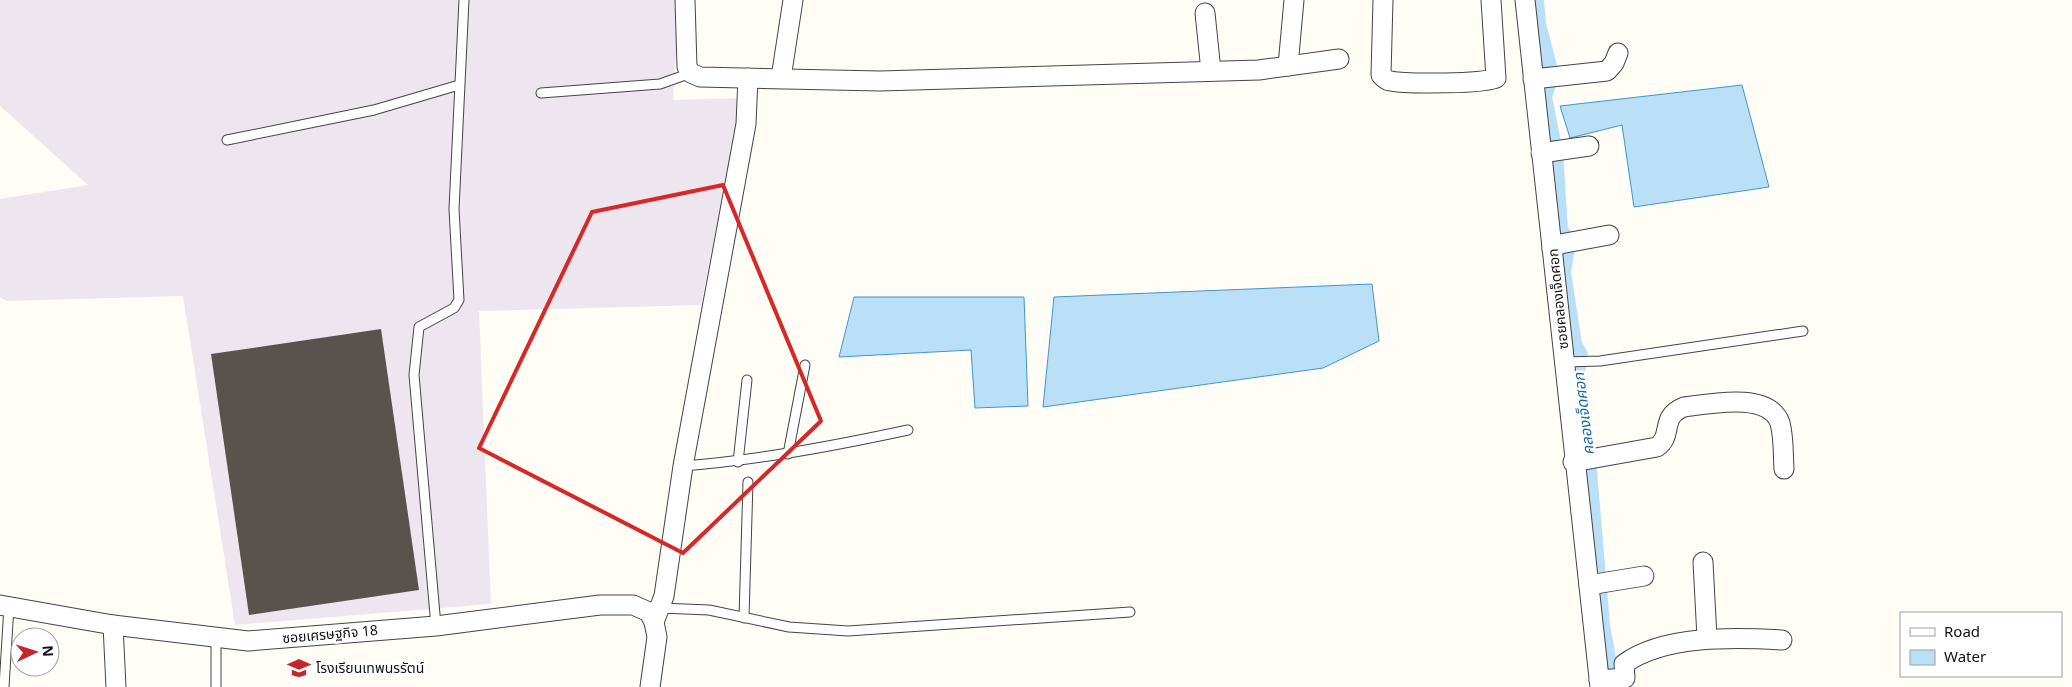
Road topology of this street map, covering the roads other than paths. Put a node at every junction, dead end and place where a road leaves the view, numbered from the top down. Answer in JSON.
{"nodes":[{"id":1,"x":464,"y":0,"type":"edge"},
{"id":2,"x":685,"y":0,"type":"edge"},
{"id":3,"x":793,"y":0,"type":"edge"},
{"id":4,"x":1294,"y":0,"type":"edge"},
{"id":5,"x":1383,"y":0,"type":"edge"},
{"id":6,"x":1491,"y":0,"type":"edge"},
{"id":7,"x":1525,"y":0,"type":"edge"},
{"id":8,"x":1205,"y":13,"type":"dead end"},
{"id":9,"x":1618,"y":53,"type":"dead end"},
{"id":10,"x":1339,"y":59,"type":"dead end"},
{"id":11,"x":1288,"y":66,"type":"junction"},
{"id":12,"x":1211,"y":71,"type":"junction"},
{"id":13,"x":691,"y":72,"type":"junction"},
{"id":14,"x":748,"y":78,"type":"junction"},
{"id":15,"x":781,"y":78,"type":"junction"},
{"id":16,"x":1538,"y":79,"type":"junction"},
{"id":17,"x":460,"y":85,"type":"junction"},
{"id":18,"x":541,"y":92,"type":"dead end"},
{"id":19,"x":227,"y":140,"type":"dead end"},
{"id":20,"x":1589,"y":146,"type":"dead end"},
{"id":21,"x":1552,"y":152,"type":"junction"},
{"id":22,"x":1608,"y":235,"type":"dead end"},
{"id":23,"x":1556,"y":246,"type":"junction"},
{"id":24,"x":1803,"y":331,"type":"dead end"},
{"id":25,"x":1569,"y":361,"type":"junction"},
{"id":26,"x":805,"y":364,"type":"dead end"},
{"id":27,"x":747,"y":380,"type":"dead end"},
{"id":28,"x":908,"y":430,"type":"dead end"},
{"id":29,"x":788,"y":454,"type":"junction"},
{"id":30,"x":1579,"y":460,"type":"junction"},
{"id":31,"x":738,"y":462,"type":"junction"},
{"id":32,"x":683,"y":466,"type":"junction"},
{"id":33,"x":1784,"y":469,"type":"dead end"},
{"id":34,"x":748,"y":482,"type":"dead end"},
{"id":35,"x":1703,"y":562,"type":"dead end"},
{"id":36,"x":1644,"y":576,"type":"dead end"},
{"id":37,"x":1589,"y":585,"type":"junction"},
{"id":38,"x":5,"y":606,"type":"edge"},
{"id":39,"x":1130,"y":612,"type":"dead end"},
{"id":40,"x":657,"y":615,"type":"junction"},
{"id":41,"x":744,"y":618,"type":"junction"},
{"id":42,"x":113,"y":625,"type":"junction"},
{"id":43,"x":436,"y":626,"type":"junction"},
{"id":44,"x":216,"y":638,"type":"junction"},
{"id":45,"x":1707,"y":638,"type":"junction"},
{"id":46,"x":1782,"y":640,"type":"dead end"},
{"id":47,"x":1613,"y":682,"type":"edge"},
{"id":48,"x":4,"y":687,"type":"edge"},
{"id":49,"x":116,"y":687,"type":"edge"},
{"id":50,"x":216,"y":687,"type":"edge"},
{"id":51,"x":650,"y":687,"type":"edge"}],
"edges":[{"from":1,"to":17,"type":"lane"},
{"from":2,"to":13,"type":"street"},
{"from":3,"to":15,"type":"street"},
{"from":4,"to":11,"type":"street"},
{"from":5,"to":6,"type":"street"},
{"from":7,"to":16,"type":"street","name":"ซอยคลองเจ็ดศอก"},
{"from":8,"to":12,"type":"street"},
{"from":9,"to":16,"type":"street"},
{"from":10,"to":11,"type":"street"},
{"from":11,"to":12,"type":"street"},
{"from":12,"to":15,"type":"street"},
{"from":13,"to":14,"type":"street"},
{"from":13,"to":18,"type":"lane"},
{"from":14,"to":15,"type":"street"},
{"from":14,"to":32,"type":"street"},
{"from":16,"to":21,"type":"street","name":"ซอยคลองเจ็ดศอก"},
{"from":17,"to":19,"type":"lane"},
{"from":17,"to":43,"type":"lane"},
{"from":20,"to":21,"type":"street"},
{"from":21,"to":23,"type":"street","name":"ซอยคลองเจ็ดศอก"},
{"from":22,"to":23,"type":"street"},
{"from":23,"to":25,"type":"street","name":"ซอยคลองเจ็ดศอก"},
{"from":24,"to":25,"type":"lane"},
{"from":25,"to":30,"type":"street","name":"ซอยคลองเจ็ดศอก"},
{"from":26,"to":29,"type":"lane"},
{"from":27,"to":31,"type":"lane"},
{"from":28,"to":29,"type":"lane"},
{"from":29,"to":31,"type":"lane"},
{"from":30,"to":33,"type":"street"},
{"from":30,"to":37,"type":"street","name":"ซอยคลองเจ็ดศอก"},
{"from":31,"to":32,"type":"lane"},
{"from":32,"to":40,"type":"street"},
{"from":34,"to":41,"type":"lane"},
{"from":35,"to":45,"type":"street"},
{"from":36,"to":37,"type":"street"},
{"from":37,"to":47,"type":"street","name":"ซอยคลองเจ็ดศอก"},
{"from":38,"to":42,"type":"street","name":"ซอยเศรษฐกิจ 18"},
{"from":38,"to":48,"type":"lane"},
{"from":39,"to":41,"type":"lane"},
{"from":40,"to":41,"type":"lane"},
{"from":40,"to":43,"type":"street","name":"ซอยเศรษฐกิจ 18"},
{"from":40,"to":51,"type":"street"},
{"from":42,"to":44,"type":"street","name":"ซอยเศรษฐกิจ 18"},
{"from":42,"to":49,"type":"street"},
{"from":43,"to":44,"type":"street","name":"ซอยเศรษฐกิจ 18"},
{"from":44,"to":50,"type":"lane"},
{"from":45,"to":46,"type":"street"},
{"from":45,"to":47,"type":"street"}]}
